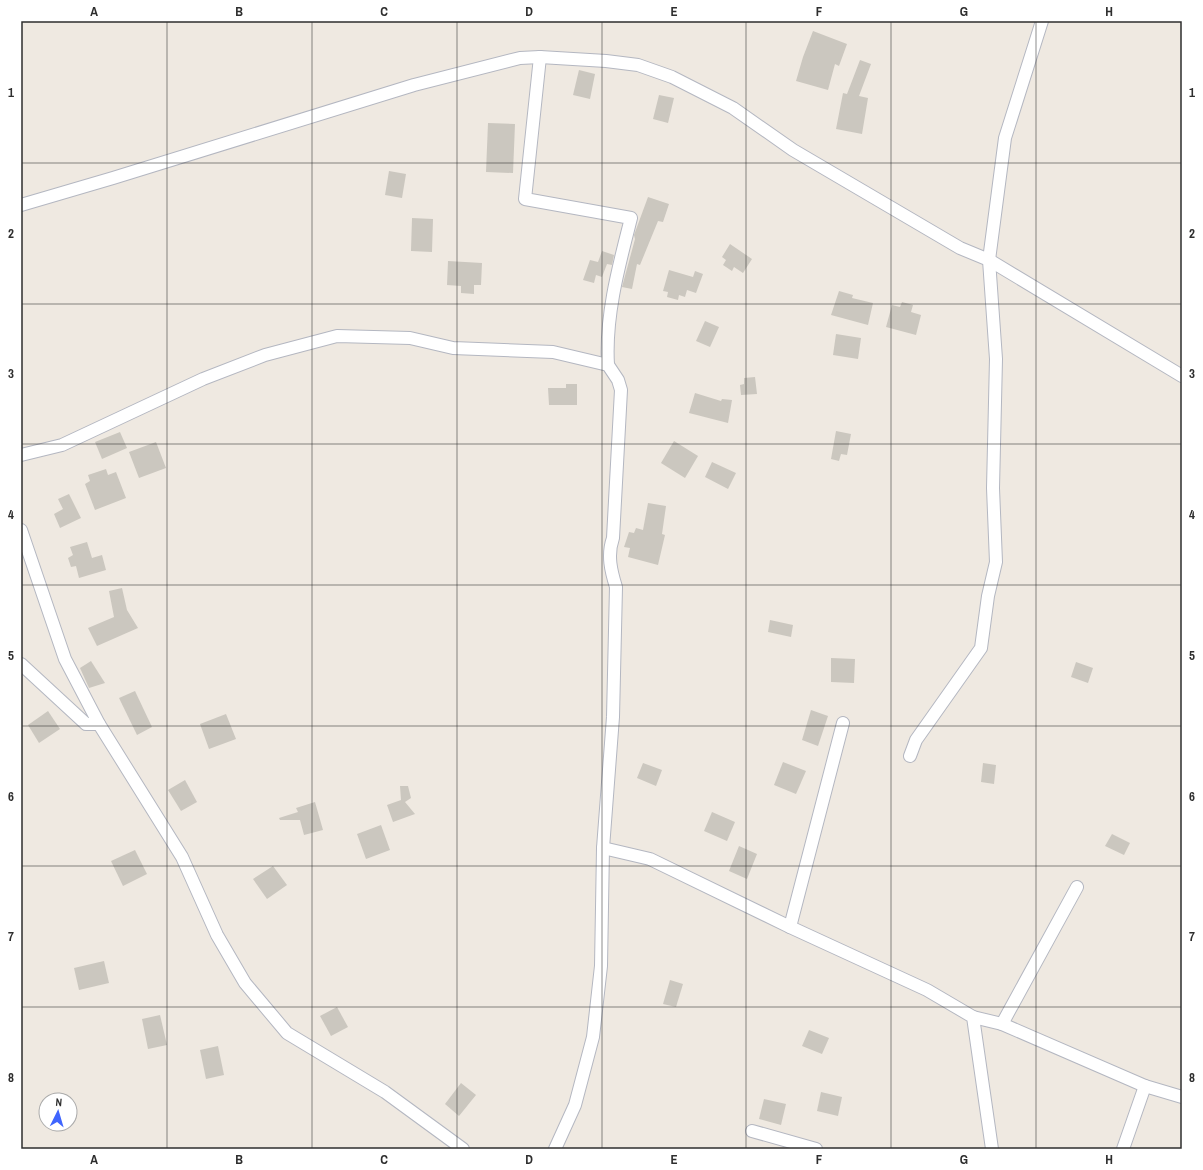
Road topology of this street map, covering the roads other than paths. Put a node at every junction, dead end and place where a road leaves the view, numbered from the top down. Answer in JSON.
{"nodes":[{"id":1,"x":1042,"y":21,"type":"edge"},
{"id":2,"x":540,"y":57,"type":"junction"},
{"id":3,"x":21,"y":205,"type":"edge"},
{"id":4,"x":989,"y":260,"type":"junction"},
{"id":5,"x":608,"y":365,"type":"junction"},
{"id":6,"x":1182,"y":376,"type":"edge"},
{"id":7,"x":21,"y":455,"type":"edge"},
{"id":8,"x":21,"y":530,"type":"edge"},
{"id":9,"x":21,"y":664,"type":"edge"},
{"id":10,"x":843,"y":723,"type":"dead end"},
{"id":11,"x":99,"y":724,"type":"junction"},
{"id":12,"x":910,"y":756,"type":"dead end"},
{"id":13,"x":603,"y":848,"type":"junction"},
{"id":14,"x":1077,"y":886,"type":"dead end"},
{"id":15,"x":790,"y":927,"type":"junction"},
{"id":16,"x":973,"y":1017,"type":"junction"},
{"id":17,"x":1002,"y":1024,"type":"junction"},
{"id":18,"x":1145,"y":1086,"type":"junction"},
{"id":19,"x":1182,"y":1097,"type":"edge"},
{"id":20,"x":752,"y":1131,"type":"dead end"},
{"id":21,"x":463,"y":1149,"type":"edge"},
{"id":22,"x":554,"y":1149,"type":"edge"},
{"id":23,"x":816,"y":1149,"type":"edge"},
{"id":24,"x":992,"y":1149,"type":"edge"},
{"id":25,"x":1123,"y":1149,"type":"edge"}],
"edges":[{"from":1,"to":4,"type":"street"},
{"from":2,"to":3,"type":"street"},
{"from":2,"to":4,"type":"street"},
{"from":2,"to":5,"type":"street"},
{"from":4,"to":6,"type":"street"},
{"from":4,"to":12,"type":"street"},
{"from":5,"to":7,"type":"street"},
{"from":5,"to":13,"type":"street"},
{"from":8,"to":11,"type":"street"},
{"from":9,"to":11,"type":"street"},
{"from":10,"to":15,"type":"street"},
{"from":11,"to":21,"type":"street"},
{"from":13,"to":15,"type":"street"},
{"from":13,"to":22,"type":"street"},
{"from":14,"to":17,"type":"street"},
{"from":15,"to":16,"type":"street"},
{"from":16,"to":17,"type":"street"},
{"from":16,"to":24,"type":"street"},
{"from":17,"to":18,"type":"street"},
{"from":18,"to":19,"type":"street"},
{"from":18,"to":25,"type":"street"},
{"from":20,"to":23,"type":"street"}]}
